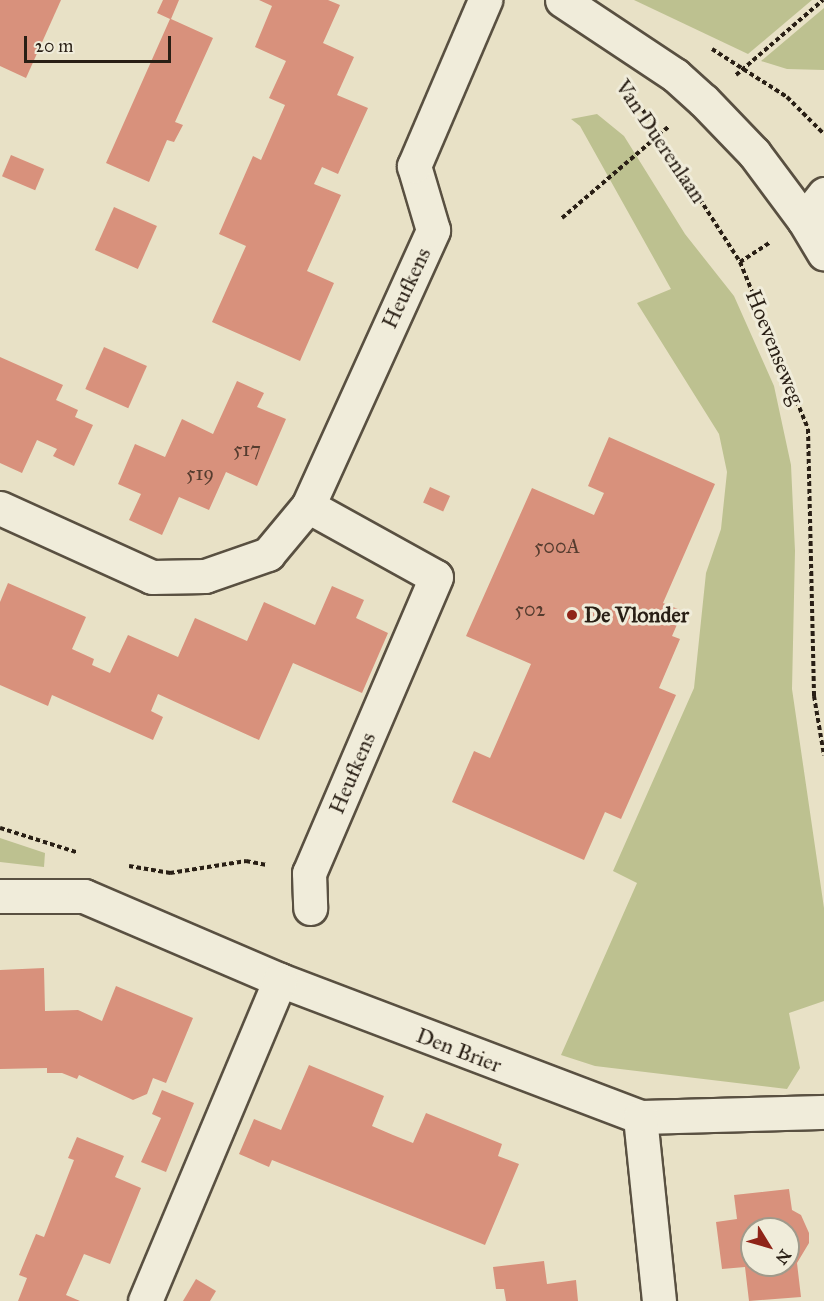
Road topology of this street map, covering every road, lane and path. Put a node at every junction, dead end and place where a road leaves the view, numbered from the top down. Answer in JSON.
{"nodes":[{"id":1,"x":485,"y":0,"type":"edge"},
{"id":2,"x":562,"y":0,"type":"edge"},
{"id":3,"x":633,"y":97,"type":"dead end"},
{"id":4,"x":824,"y":194,"type":"edge"},
{"id":5,"x":804,"y":220,"type":"junction"},
{"id":6,"x":824,"y":253,"type":"edge"},
{"id":7,"x":740,"y":262,"type":"joint"},
{"id":8,"x":308,"y":506,"type":"junction"},
{"id":9,"x":0,"y":508,"type":"edge"},
{"id":10,"x":824,"y":755,"type":"edge"},
{"id":11,"x":0,"y":828,"type":"edge"},
{"id":12,"x":84,"y":854,"type":"dead end"},
{"id":13,"x":126,"y":866,"type":"dead end"},
{"id":14,"x":309,"y":873,"type":"junction"},
{"id":15,"x":0,"y":896,"type":"edge"},
{"id":16,"x":310,"y":908,"type":"dead end"},
{"id":17,"x":280,"y":980,"type":"junction"},
{"id":18,"x":824,"y":1112,"type":"edge"},
{"id":19,"x":640,"y":1117,"type":"junction"},
{"id":20,"x":145,"y":1301,"type":"edge"},
{"id":21,"x":659,"y":1301,"type":"edge"}],
"edges":[{"from":1,"to":8,"type":"street","name":"Heufkens"},
{"from":2,"to":5,"type":"street","name":"Van Duerenlaan"},
{"from":3,"to":7,"type":"path","name":"Van Duerenlaan"},
{"from":4,"to":5,"type":"street"},
{"from":5,"to":6,"type":"street"},
{"from":7,"to":10,"type":"path","name":"Hoevenseweg"},
{"from":8,"to":9,"type":"street","name":"Heufkens"},
{"from":8,"to":14,"type":"street","name":"Heufkens"},
{"from":11,"to":12,"type":"path"},
{"from":13,"to":14,"type":"path"},
{"from":14,"to":16,"type":"street","name":"Heufkens"},
{"from":15,"to":17,"type":"street","name":"Den Brier"},
{"from":17,"to":19,"type":"street","name":"Den Brier"},
{"from":17,"to":20,"type":"street"},
{"from":18,"to":19,"type":"street","name":"Den Brier"},
{"from":19,"to":21,"type":"street"}]}
